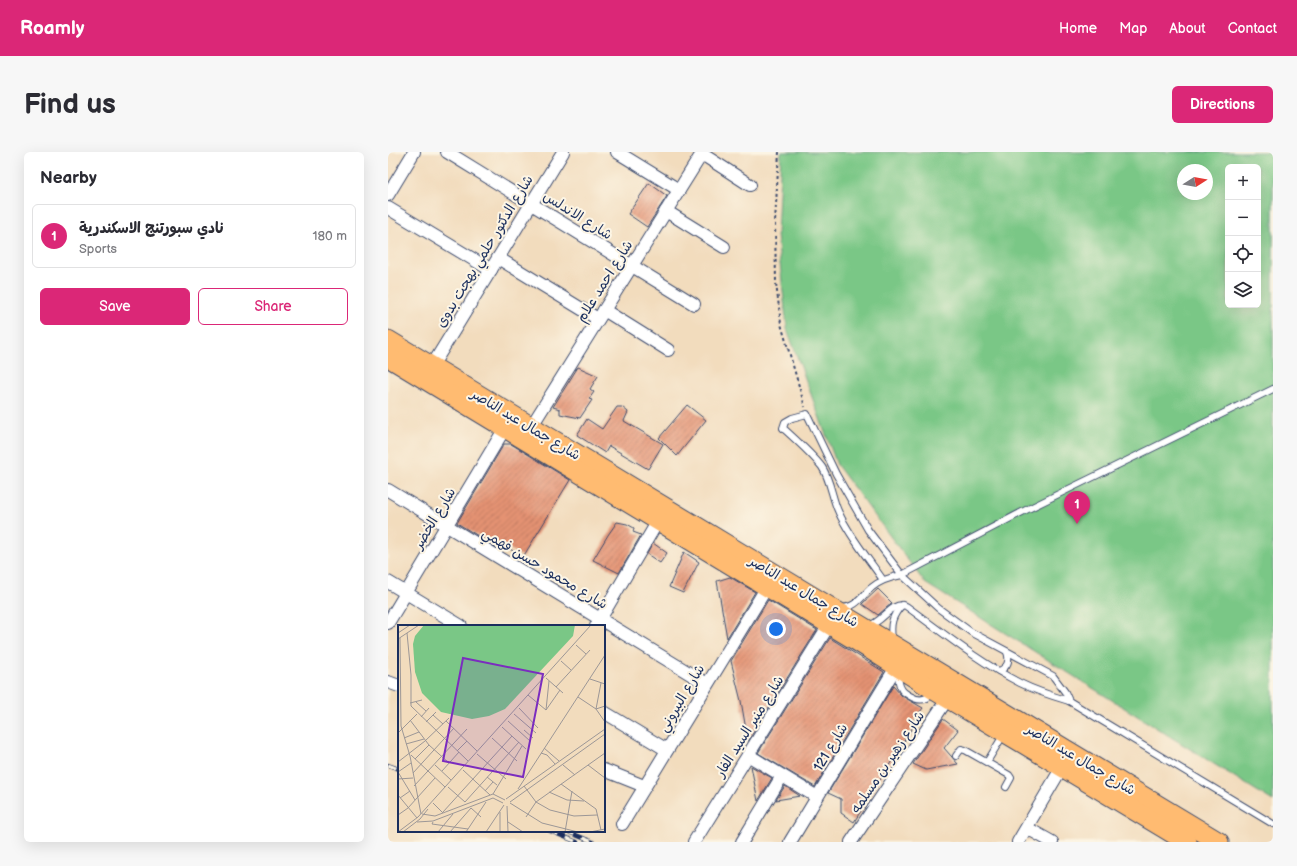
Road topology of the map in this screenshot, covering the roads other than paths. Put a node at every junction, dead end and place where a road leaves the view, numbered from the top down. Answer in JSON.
{"nodes":[{"id":1,"x":414,"y":152,"type":"edge"},
{"id":2,"x":447,"y":152,"type":"edge"},
{"id":3,"x":563,"y":152,"type":"edge"},
{"id":4,"x":617,"y":152,"type":"edge"},
{"id":5,"x":703,"y":153,"type":"edge"},
{"id":6,"x":750,"y":185,"type":"dead end"},
{"id":7,"x":680,"y":190,"type":"junction"},
{"id":8,"x":388,"y":195,"type":"edge"},
{"id":9,"x":531,"y":204,"type":"junction"},
{"id":10,"x":388,"y":208,"type":"edge"},
{"id":11,"x":666,"y":210,"type":"junction"},
{"id":12,"x":724,"y":247,"type":"dead end"},
{"id":13,"x":498,"y":258,"type":"junction"},
{"id":14,"x":632,"y":266,"type":"junction"},
{"id":15,"x":491,"y":270,"type":"junction"},
{"id":16,"x":694,"y":304,"type":"dead end"},
{"id":17,"x":601,"y":315,"type":"junction"},
{"id":18,"x":388,"y":340,"type":"edge"},
{"id":19,"x":668,"y":350,"type":"dead end"},
{"id":20,"x":388,"y":357,"type":"edge"},
{"id":21,"x":432,"y":366,"type":"junction"},
{"id":22,"x":1273,"y":389,"type":"edge"},
{"id":23,"x":531,"y":426,"type":"junction"},
{"id":24,"x":505,"y":428,"type":"junction"},
{"id":25,"x":388,"y":490,"type":"edge"},
{"id":26,"x":658,"y":521,"type":"junction"},
{"id":27,"x":446,"y":525,"type":"junction"},
{"id":28,"x":902,"y":575,"type":"junction"},
{"id":29,"x":883,"y":580,"type":"junction"},
{"id":30,"x":388,"y":582,"type":"edge"},
{"id":31,"x":766,"y":587,"type":"junction"},
{"id":32,"x":406,"y":593,"type":"junction"},
{"id":33,"x":902,"y":604,"type":"junction"},
{"id":34,"x":831,"y":617,"type":"junction"},
{"id":35,"x":598,"y":622,"type":"edge"},
{"id":36,"x":388,"y":623,"type":"edge"},
{"id":37,"x":459,"y":625,"type":"edge"},
{"id":38,"x":605,"y":626,"type":"edge"},
{"id":39,"x":859,"y":634,"type":"junction"},
{"id":40,"x":896,"y":646,"type":"junction"},
{"id":41,"x":1007,"y":652,"type":"junction"},
{"id":42,"x":897,"y":668,"type":"junction"},
{"id":43,"x":998,"y":671,"type":"junction"},
{"id":44,"x":388,"y":682,"type":"edge"},
{"id":45,"x":707,"y":684,"type":"junction"},
{"id":46,"x":398,"y":686,"type":"edge"},
{"id":47,"x":941,"y":694,"type":"junction"},
{"id":48,"x":1069,"y":701,"type":"junction"},
{"id":49,"x":605,"y":713,"type":"edge"},
{"id":50,"x":1004,"y":732,"type":"junction"},
{"id":51,"x":667,"y":750,"type":"junction"},
{"id":52,"x":748,"y":755,"type":"junction"},
{"id":53,"x":956,"y":756,"type":"dead end"},
{"id":54,"x":1066,"y":760,"type":"junction"},
{"id":55,"x":987,"y":762,"type":"junction"},
{"id":56,"x":605,"y":770,"type":"edge"},
{"id":57,"x":782,"y":776,"type":"junction"},
{"id":58,"x":644,"y":786,"type":"junction"},
{"id":59,"x":1006,"y":787,"type":"dead end"},
{"id":60,"x":817,"y":797,"type":"junction"},
{"id":61,"x":622,"y":824,"type":"dead end"},
{"id":62,"x":1273,"y":824,"type":"edge"},
{"id":63,"x":1027,"y":828,"type":"junction"},
{"id":64,"x":694,"y":842,"type":"edge"},
{"id":65,"x":742,"y":842,"type":"edge"},
{"id":66,"x":790,"y":842,"type":"edge"},
{"id":67,"x":851,"y":842,"type":"edge"},
{"id":68,"x":1018,"y":842,"type":"edge"},
{"id":69,"x":1052,"y":842,"type":"edge"},
{"id":70,"x":1187,"y":842,"type":"edge"},
{"id":71,"x":1219,"y":842,"type":"edge"}],
"edges":[{"from":1,"to":8,"type":"street"},
{"from":2,"to":9,"type":"street","name":"شارع الاندلس"},
{"from":3,"to":9,"type":"street","name":"شارع الدكتور حلمي بهجت بدوى"},
{"from":4,"to":7,"type":"street"},
{"from":5,"to":6,"type":"street"},
{"from":5,"to":7,"type":"street","name":"شارع احمد علام"},
{"from":7,"to":11,"type":"street","name":"شارع احمد علام"},
{"from":9,"to":13,"type":"street","name":"شارع الدكتور حلمي بهجت بدوى"},
{"from":9,"to":14,"type":"street","name":"شارع الاندلس"},
{"from":10,"to":15,"type":"street"},
{"from":11,"to":12,"type":"street"},
{"from":11,"to":14,"type":"street","name":"شارع احمد علام"},
{"from":13,"to":15,"type":"street","name":"شارع الدكتور حلمي بهجت بدوى"},
{"from":13,"to":17,"type":"street"},
{"from":14,"to":16,"type":"street","name":"شارع الاندلس"},
{"from":14,"to":17,"type":"street","name":"شارع احمد علام"},
{"from":15,"to":21,"type":"street","name":"شارع الدكتور حلمي بهجت بدوى"},
{"from":17,"to":19,"type":"street"},
{"from":17,"to":23,"type":"street","name":"شارع احمد علام"},
{"from":18,"to":21,"type":"main road","name":"شارع جمال عبد الناصر"},
{"from":20,"to":24,"type":"main road","name":"شارع جمال عبد الناصر"},
{"from":21,"to":23,"type":"main road","name":"شارع جمال عبد الناصر"},
{"from":22,"to":28,"type":"lane"},
{"from":23,"to":34,"type":"main road","name":"شارع جمال عبد الناصر"},
{"from":24,"to":26,"type":"main road","name":"شارع جمال عبد الناصر"},
{"from":24,"to":27,"type":"street","name":"شارع الخضر"},
{"from":25,"to":27,"type":"street","name":"شارع محمود حسن فهمي"},
{"from":26,"to":31,"type":"main road","name":"شارع جمال عبد الناصر"},
{"from":26,"to":35,"type":"street"},
{"from":27,"to":32,"type":"street","name":"شارع الخضر"},
{"from":27,"to":35,"type":"street","name":"شارع محمود حسن فهمي"},
{"from":28,"to":29,"type":"lane"},
{"from":28,"to":29,"type":"lane"},
{"from":28,"to":41,"type":"lane"},
{"from":29,"to":34,"type":"lane"},
{"from":30,"to":32,"type":"street"},
{"from":31,"to":34,"type":"main road","name":"شارع جمال عبد الناصر"},
{"from":31,"to":45,"type":"street","name":"شارع البيروني"},
{"from":32,"to":36,"type":"street","name":"شارع الخضر"},
{"from":32,"to":37,"type":"street"},
{"from":33,"to":39,"type":"lane"},
{"from":33,"to":40,"type":"lane"},
{"from":33,"to":43,"type":"lane"},
{"from":34,"to":39,"type":"main road","name":"شارع جمال عبد الناصر"},
{"from":34,"to":52,"type":"street","name":"شارع منير السيد الفار"},
{"from":38,"to":45,"type":"street","name":"شارع محمود حسن فهمي"},
{"from":39,"to":40,"type":"main road","name":"شارع جمال عبد الناصر"},
{"from":39,"to":42,"type":"main road","name":"شارع جمال عبد الناصر"},
{"from":40,"to":54,"type":"main road","name":"شارع جمال عبد الناصر"},
{"from":41,"to":43,"type":"lane"},
{"from":41,"to":48,"type":"lane"},
{"from":42,"to":47,"type":"main road","name":"شارع جمال عبد الناصر"},
{"from":42,"to":60,"type":"street","name":"شارع 121"},
{"from":43,"to":48,"type":"lane"},
{"from":44,"to":46,"type":"street"},
{"from":45,"to":51,"type":"street","name":"شارع البيروني"},
{"from":47,"to":50,"type":"main road","name":"شارع جمال عبد الناصر"},
{"from":47,"to":67,"type":"street","name":"شارع زهير بن مسلمه"},
{"from":48,"to":62,"type":"lane"},
{"from":49,"to":51,"type":"street"},
{"from":50,"to":54,"type":"main road","name":"شارع جمال عبد الناصر"},
{"from":50,"to":55,"type":"lane"},
{"from":51,"to":58,"type":"street","name":"شارع البيروني"},
{"from":52,"to":57,"type":"street"},
{"from":52,"to":64,"type":"street","name":"شارع منير السيد الفار"},
{"from":53,"to":55,"type":"lane"},
{"from":54,"to":63,"type":"street"},
{"from":54,"to":70,"type":"main road","name":"شارع جمال عبد الناصر"},
{"from":54,"to":71,"type":"main road","name":"شارع جمال عبد الناصر"},
{"from":55,"to":59,"type":"lane"},
{"from":56,"to":58,"type":"street"},
{"from":57,"to":60,"type":"street"},
{"from":57,"to":65,"type":"street"},
{"from":58,"to":61,"type":"street","name":"شارع البيروني"},
{"from":60,"to":66,"type":"street","name":"شارع 121"},
{"from":63,"to":68,"type":"street"},
{"from":63,"to":69,"type":"street"}]}
